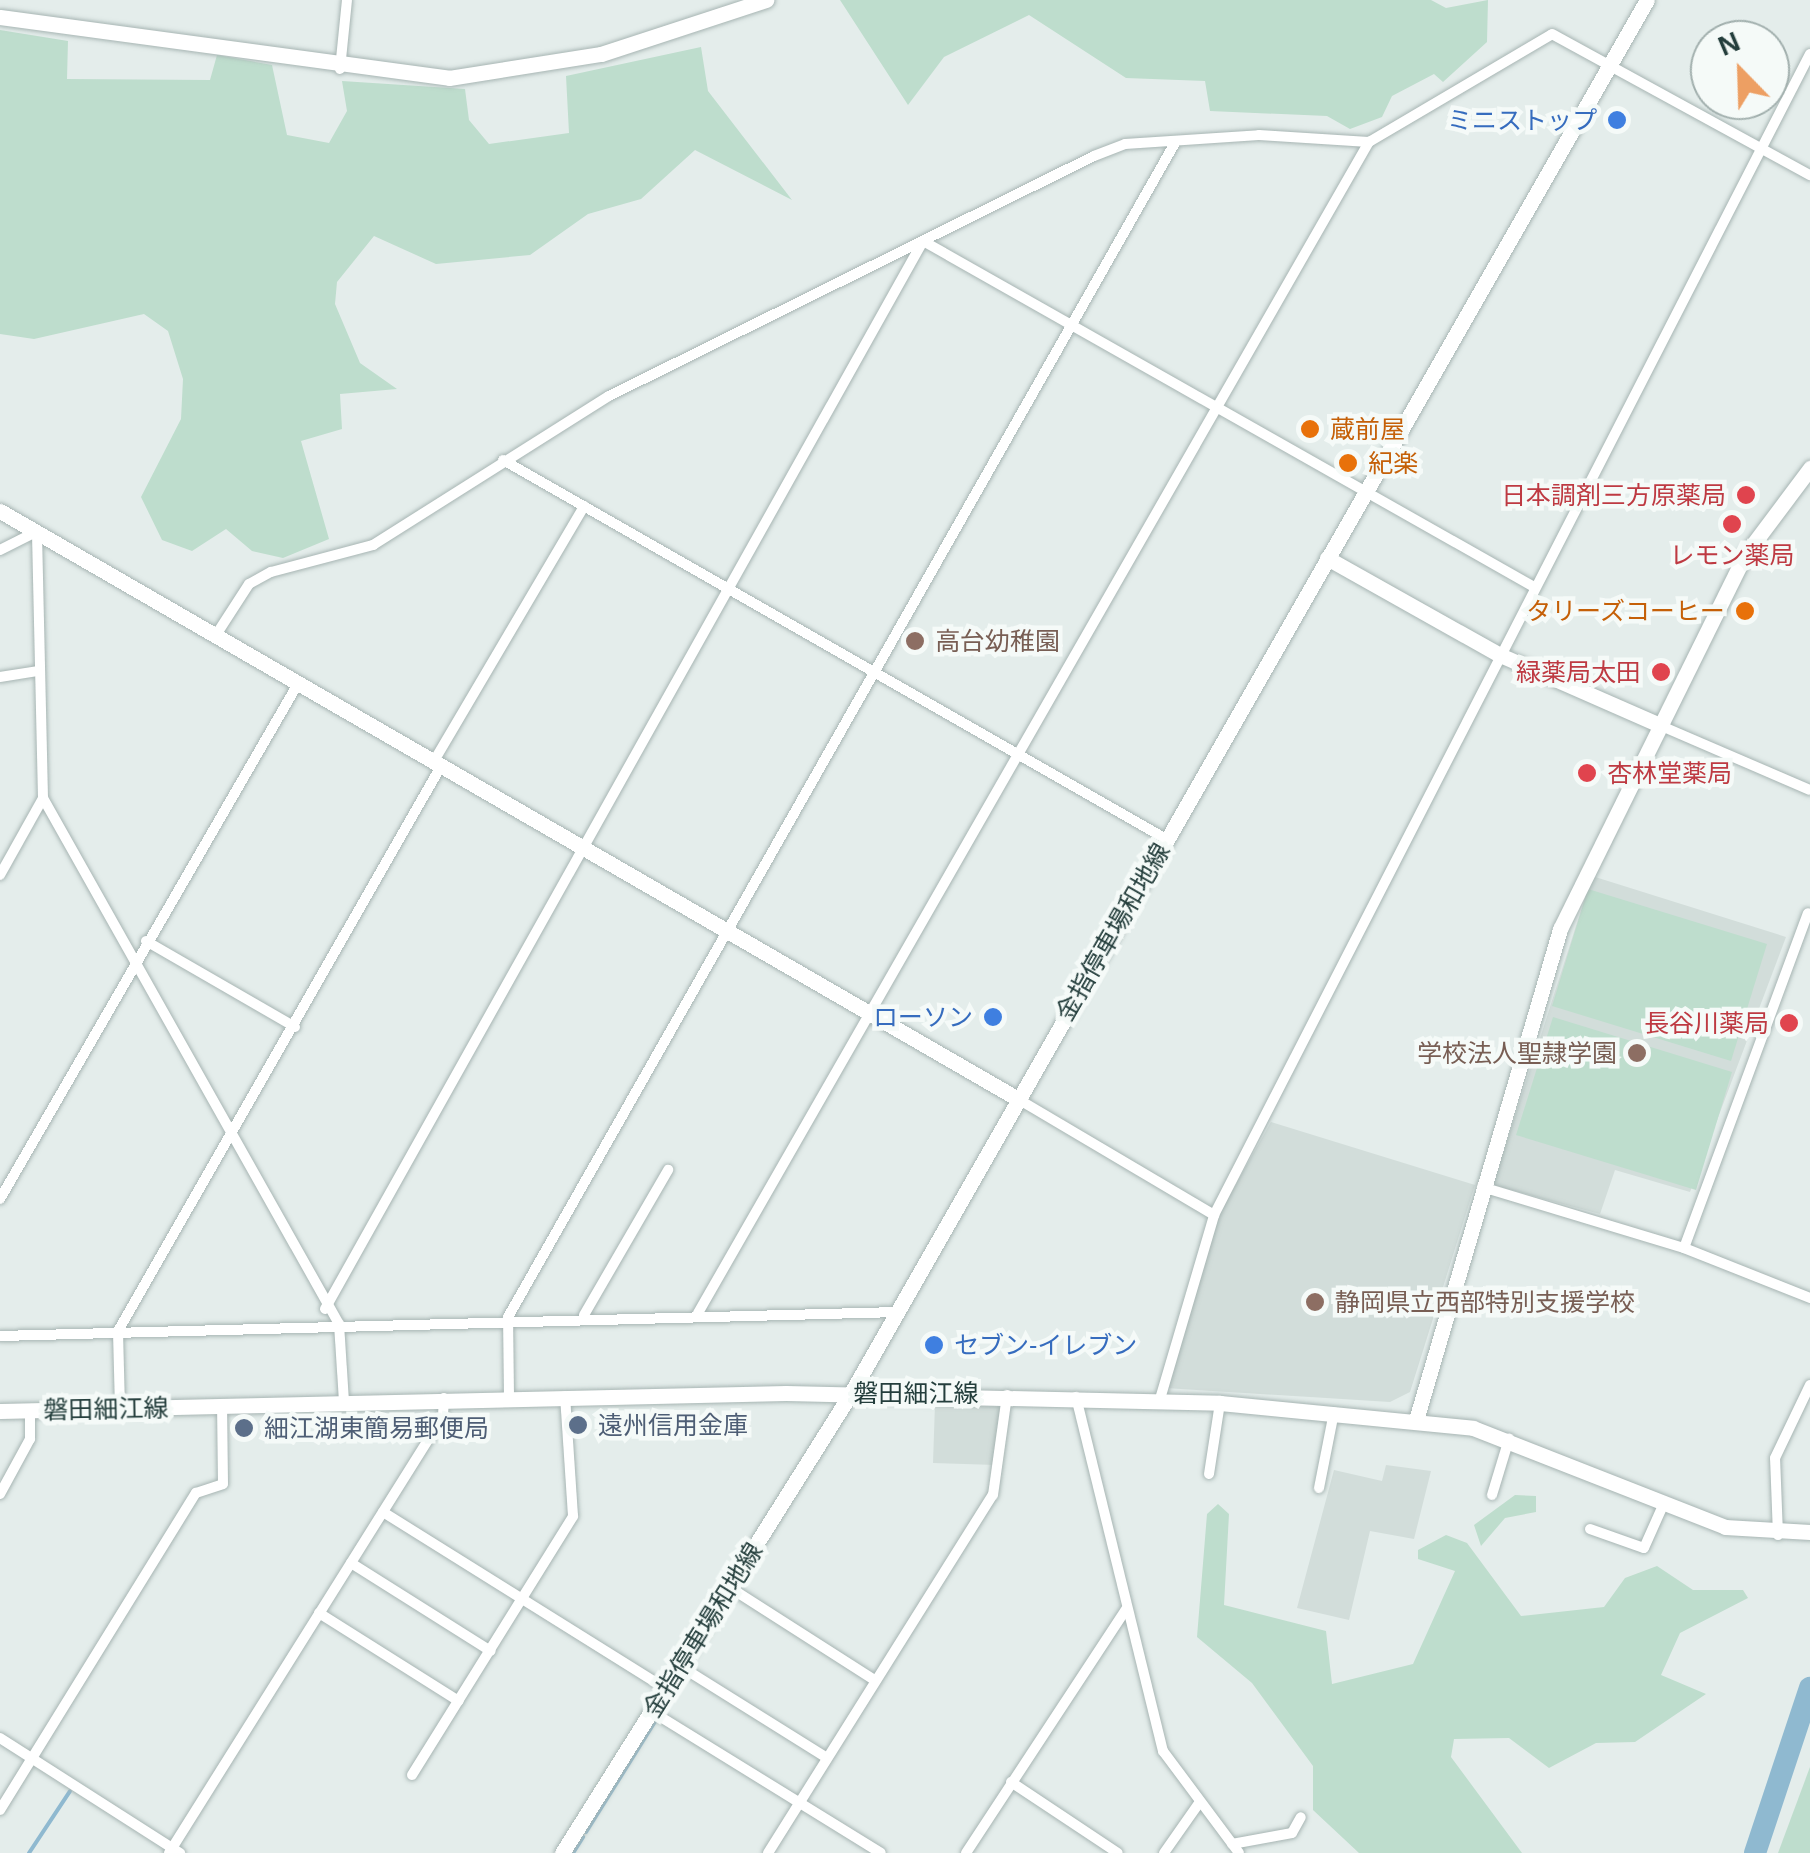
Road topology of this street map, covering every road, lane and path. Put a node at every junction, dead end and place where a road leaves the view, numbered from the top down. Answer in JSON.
{"nodes":[{"id":1,"x":347,"y":0,"type":"edge"},
{"id":2,"x":766,"y":0,"type":"edge"},
{"id":3,"x":1647,"y":0,"type":"edge"},
{"id":4,"x":0,"y":18,"type":"edge"},
{"id":5,"x":1810,"y":54,"type":"edge"},
{"id":6,"x":1611,"y":61,"type":"junction"},
{"id":7,"x":340,"y":69,"type":"junction"},
{"id":8,"x":1176,"y":141,"type":"junction"},
{"id":9,"x":1369,"y":142,"type":"junction"},
{"id":10,"x":1760,"y":146,"type":"junction"},
{"id":11,"x":1810,"y":175,"type":"edge"},
{"id":12,"x":923,"y":241,"type":"junction"},
{"id":13,"x":1071,"y":326,"type":"junction"},
{"id":14,"x":1214,"y":409,"type":"junction"},
{"id":15,"x":503,"y":460,"type":"junction"},
{"id":16,"x":1810,"y":468,"type":"edge"},
{"id":17,"x":1364,"y":492,"type":"junction"},
{"id":18,"x":584,"y":506,"type":"junction"},
{"id":19,"x":0,"y":511,"type":"edge"},
{"id":20,"x":37,"y":532,"type":"junction"},
{"id":21,"x":0,"y":550,"type":"edge"},
{"id":22,"x":1327,"y":558,"type":"junction"},
{"id":23,"x":727,"y":588,"type":"junction"},
{"id":24,"x":1534,"y":588,"type":"junction"},
{"id":25,"x":216,"y":634,"type":"junction"},
{"id":26,"x":1500,"y":655,"type":"junction"},
{"id":27,"x":36,"y":671,"type":"junction"},
{"id":28,"x":874,"y":672,"type":"junction"},
{"id":29,"x":0,"y":677,"type":"edge"},
{"id":30,"x":299,"y":682,"type":"junction"},
{"id":31,"x":1657,"y":724,"type":"junction"},
{"id":32,"x":1018,"y":755,"type":"junction"},
{"id":33,"x":438,"y":764,"type":"junction"},
{"id":34,"x":1810,"y":790,"type":"edge"},
{"id":35,"x":42,"y":798,"type":"junction"},
{"id":36,"x":1166,"y":839,"type":"junction"},
{"id":37,"x":583,"y":848,"type":"junction"},
{"id":38,"x":0,"y":875,"type":"edge"},
{"id":39,"x":1809,"y":912,"type":"edge"},
{"id":40,"x":729,"y":932,"type":"junction"},
{"id":41,"x":146,"y":941,"type":"junction"},
{"id":42,"x":130,"y":966,"type":"junction"},
{"id":43,"x":870,"y":1014,"type":"junction"},
{"id":44,"x":295,"y":1027,"type":"junction"},
{"id":45,"x":1018,"y":1099,"type":"junction"},
{"id":46,"x":228,"y":1139,"type":"junction"},
{"id":47,"x":668,"y":1170,"type":"dead end"},
{"id":48,"x":1481,"y":1186,"type":"junction"},
{"id":49,"x":0,"y":1199,"type":"edge"},
{"id":50,"x":1214,"y":1215,"type":"junction"},
{"id":51,"x":1684,"y":1248,"type":"junction"},
{"id":52,"x":1810,"y":1298,"type":"edge"},
{"id":53,"x":325,"y":1309,"type":"junction"},
{"id":54,"x":896,"y":1312,"type":"junction"},
{"id":55,"x":698,"y":1313,"type":"junction"},
{"id":56,"x":584,"y":1314,"type":"junction"},
{"id":57,"x":508,"y":1317,"type":"junction"},
{"id":58,"x":339,"y":1324,"type":"junction"},
{"id":59,"x":118,"y":1331,"type":"junction"},
{"id":60,"x":0,"y":1336,"type":"edge"},
{"id":61,"x":1810,"y":1385,"type":"edge"},
{"id":62,"x":851,"y":1393,"type":"junction"},
{"id":63,"x":1007,"y":1394,"type":"junction"},
{"id":64,"x":509,"y":1396,"type":"junction"},
{"id":65,"x":565,"y":1396,"type":"junction"},
{"id":66,"x":1076,"y":1396,"type":"junction"},
{"id":67,"x":444,"y":1398,"type":"junction"},
{"id":68,"x":1160,"y":1399,"type":"junction"},
{"id":69,"x":344,"y":1401,"type":"junction"},
{"id":70,"x":1220,"y":1403,"type":"junction"},
{"id":71,"x":222,"y":1406,"type":"junction"},
{"id":72,"x":120,"y":1408,"type":"junction"},
{"id":73,"x":30,"y":1410,"type":"junction"},
{"id":74,"x":0,"y":1411,"type":"edge"},
{"id":75,"x":1334,"y":1412,"type":"junction"},
{"id":76,"x":1416,"y":1420,"type":"junction"},
{"id":77,"x":1509,"y":1438,"type":"junction"},
{"id":78,"x":1210,"y":1474,"type":"dead end"},
{"id":79,"x":1319,"y":1488,"type":"dead end"},
{"id":80,"x":0,"y":1494,"type":"edge"},
{"id":81,"x":1492,"y":1495,"type":"dead end"},
{"id":82,"x":1664,"y":1503,"type":"junction"},
{"id":83,"x":383,"y":1512,"type":"junction"},
{"id":84,"x":1590,"y":1529,"type":"dead end"},
{"id":85,"x":1810,"y":1532,"type":"edge"},
{"id":86,"x":1778,"y":1535,"type":"junction"},
{"id":87,"x":352,"y":1563,"type":"junction"},
{"id":88,"x":729,"y":1587,"type":"junction"},
{"id":89,"x":524,"y":1599,"type":"junction"},
{"id":90,"x":1126,"y":1608,"type":"junction"},
{"id":91,"x":319,"y":1613,"type":"junction"},
{"id":92,"x":491,"y":1650,"type":"junction"},
{"id":93,"x":680,"y":1666,"type":"junction"},
{"id":94,"x":876,"y":1680,"type":"junction"},
{"id":95,"x":666,"y":1689,"type":"junction"},
{"id":96,"x":459,"y":1701,"type":"junction"},
{"id":97,"x":651,"y":1711,"type":"junction"},
{"id":98,"x":0,"y":1738,"type":"edge"},
{"id":99,"x":32,"y":1758,"type":"junction"},
{"id":100,"x":827,"y":1758,"type":"junction"},
{"id":101,"x":412,"y":1776,"type":"dead end"},
{"id":102,"x":1011,"y":1782,"type":"junction"},
{"id":103,"x":800,"y":1802,"type":"junction"},
{"id":104,"x":1199,"y":1803,"type":"junction"},
{"id":105,"x":0,"y":1810,"type":"edge"},
{"id":106,"x":1301,"y":1817,"type":"dead end"},
{"id":107,"x":1236,"y":1849,"type":"edge"},
{"id":108,"x":174,"y":1851,"type":"edge"},
{"id":109,"x":562,"y":1853,"type":"edge"},
{"id":110,"x":768,"y":1853,"type":"edge"},
{"id":111,"x":881,"y":1853,"type":"edge"},
{"id":112,"x":966,"y":1853,"type":"edge"},
{"id":113,"x":1118,"y":1853,"type":"edge"},
{"id":114,"x":1164,"y":1853,"type":"edge"}],
"edges":[{"from":1,"to":7,"type":"street"},
{"from":2,"to":7,"type":"main road"},
{"from":3,"to":6,"type":"main road","name":"金指停車場和地線"},
{"from":4,"to":7,"type":"main road"},
{"from":5,"to":10,"type":"street"},
{"from":6,"to":9,"type":"street"},
{"from":6,"to":10,"type":"street"},
{"from":6,"to":17,"type":"main road","name":"金指停車場和地線"},
{"from":8,"to":9,"type":"street"},
{"from":8,"to":12,"type":"street"},
{"from":8,"to":13,"type":"street"},
{"from":9,"to":14,"type":"street"},
{"from":10,"to":11,"type":"street"},
{"from":10,"to":24,"type":"street"},
{"from":12,"to":13,"type":"street"},
{"from":12,"to":15,"type":"street"},
{"from":12,"to":23,"type":"street"},
{"from":13,"to":14,"type":"street"},
{"from":13,"to":28,"type":"street"},
{"from":14,"to":17,"type":"street"},
{"from":14,"to":32,"type":"street"},
{"from":15,"to":18,"type":"street"},
{"from":15,"to":25,"type":"street"},
{"from":16,"to":31,"type":"main road"},
{"from":17,"to":22,"type":"main road","name":"金指停車場和地線"},
{"from":17,"to":24,"type":"street"},
{"from":18,"to":23,"type":"street"},
{"from":18,"to":33,"type":"street"},
{"from":19,"to":20,"type":"main road"},
{"from":20,"to":21,"type":"street"},
{"from":20,"to":25,"type":"main road"},
{"from":20,"to":27,"type":"street"},
{"from":22,"to":26,"type":"main road"},
{"from":22,"to":36,"type":"main road","name":"金指停車場和地線"},
{"from":23,"to":28,"type":"street"},
{"from":23,"to":37,"type":"street"},
{"from":24,"to":26,"type":"street"},
{"from":25,"to":30,"type":"main road"},
{"from":26,"to":31,"type":"main road"},
{"from":26,"to":50,"type":"street"},
{"from":27,"to":29,"type":"street"},
{"from":27,"to":35,"type":"street"},
{"from":28,"to":32,"type":"street"},
{"from":28,"to":40,"type":"street"},
{"from":30,"to":33,"type":"main road"},
{"from":30,"to":41,"type":"street"},
{"from":31,"to":34,"type":"street"},
{"from":31,"to":48,"type":"main road"},
{"from":32,"to":36,"type":"street"},
{"from":32,"to":43,"type":"street"},
{"from":33,"to":37,"type":"main road"},
{"from":33,"to":44,"type":"street"},
{"from":35,"to":38,"type":"street"},
{"from":35,"to":42,"type":"street"},
{"from":36,"to":45,"type":"main road","name":"金指停車場和地線"},
{"from":37,"to":40,"type":"main road"},
{"from":37,"to":53,"type":"street"},
{"from":39,"to":51,"type":"street"},
{"from":40,"to":43,"type":"main road"},
{"from":40,"to":57,"type":"street"},
{"from":41,"to":42,"type":"street"},
{"from":41,"to":44,"type":"street"},
{"from":42,"to":46,"type":"street"},
{"from":42,"to":49,"type":"street"},
{"from":43,"to":45,"type":"main road"},
{"from":43,"to":55,"type":"street"},
{"from":44,"to":46,"type":"street"},
{"from":45,"to":50,"type":"street"},
{"from":45,"to":54,"type":"main road","name":"金指停車場和地線"},
{"from":46,"to":53,"type":"street"},
{"from":46,"to":59,"type":"street"},
{"from":47,"to":56,"type":"street"},
{"from":48,"to":51,"type":"street"},
{"from":48,"to":76,"type":"main road"},
{"from":50,"to":68,"type":"street"},
{"from":51,"to":52,"type":"street"},
{"from":53,"to":58,"type":"street"},
{"from":54,"to":55,"type":"street"},
{"from":54,"to":62,"type":"main road","name":"金指停車場和地線"},
{"from":55,"to":56,"type":"street"},
{"from":56,"to":57,"type":"street"},
{"from":57,"to":58,"type":"street"},
{"from":57,"to":64,"type":"street"},
{"from":58,"to":59,"type":"street"},
{"from":58,"to":69,"type":"street"},
{"from":59,"to":60,"type":"street"},
{"from":59,"to":72,"type":"street"},
{"from":61,"to":86,"type":"street"},
{"from":62,"to":63,"type":"main road","name":"磐田細江線"},
{"from":62,"to":65,"type":"main road","name":"磐田細江線"},
{"from":62,"to":88,"type":"main road","name":"金指停車場和地線"},
{"from":63,"to":66,"type":"main road","name":"磐田細江線"},
{"from":63,"to":94,"type":"street"},
{"from":64,"to":65,"type":"main road","name":"磐田細江線"},
{"from":64,"to":67,"type":"main road","name":"磐田細江線"},
{"from":65,"to":89,"type":"street"},
{"from":66,"to":68,"type":"main road","name":"磐田細江線"},
{"from":66,"to":90,"type":"street"},
{"from":67,"to":69,"type":"main road","name":"磐田細江線"},
{"from":67,"to":83,"type":"street"},
{"from":68,"to":70,"type":"main road","name":"磐田細江線"},
{"from":69,"to":71,"type":"main road","name":"磐田細江線"},
{"from":70,"to":75,"type":"main road","name":"磐田細江線"},
{"from":70,"to":78,"type":"street"},
{"from":71,"to":72,"type":"main road","name":"磐田細江線"},
{"from":71,"to":99,"type":"street"},
{"from":72,"to":73,"type":"main road","name":"磐田細江線"},
{"from":73,"to":74,"type":"main road","name":"磐田細江線"},
{"from":73,"to":80,"type":"street"},
{"from":75,"to":76,"type":"main road","name":"磐田細江線"},
{"from":75,"to":79,"type":"street"},
{"from":76,"to":77,"type":"main road","name":"磐田細江線"},
{"from":77,"to":81,"type":"street"},
{"from":77,"to":82,"type":"main road","name":"磐田細江線"},
{"from":82,"to":84,"type":"street"},
{"from":82,"to":86,"type":"main road","name":"磐田細江線"},
{"from":83,"to":87,"type":"street"},
{"from":83,"to":89,"type":"street"},
{"from":85,"to":86,"type":"main road","name":"磐田細江線"},
{"from":87,"to":91,"type":"street"},
{"from":87,"to":92,"type":"street"},
{"from":88,"to":93,"type":"main road","name":"金指停車場和地線"},
{"from":88,"to":94,"type":"street"},
{"from":89,"to":92,"type":"street"},
{"from":89,"to":95,"type":"street"},
{"from":90,"to":102,"type":"street"},
{"from":90,"to":104,"type":"street"},
{"from":91,"to":96,"type":"street"},
{"from":91,"to":108,"type":"street"},
{"from":92,"to":96,"type":"street"},
{"from":93,"to":95,"type":"main road","name":"金指停車場和地線"},
{"from":93,"to":100,"type":"street"},
{"from":94,"to":100,"type":"street"},
{"from":95,"to":97,"type":"main road","name":"金指停車場和地線"},
{"from":96,"to":101,"type":"street"},
{"from":97,"to":103,"type":"street"},
{"from":97,"to":109,"type":"main road","name":"金指停車場和地線"},
{"from":98,"to":99,"type":"street"},
{"from":99,"to":105,"type":"street"},
{"from":99,"to":108,"type":"street"},
{"from":100,"to":103,"type":"street"},
{"from":102,"to":112,"type":"street"},
{"from":102,"to":113,"type":"street"},
{"from":103,"to":110,"type":"street"},
{"from":103,"to":111,"type":"street"},
{"from":104,"to":107,"type":"street"},
{"from":104,"to":114,"type":"street"},
{"from":106,"to":107,"type":"street"}]}
